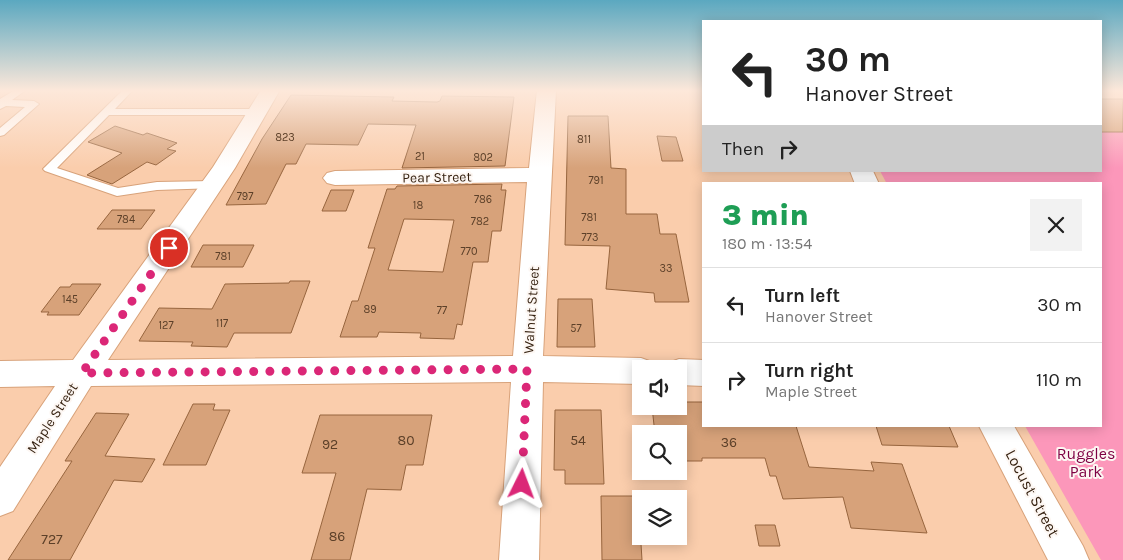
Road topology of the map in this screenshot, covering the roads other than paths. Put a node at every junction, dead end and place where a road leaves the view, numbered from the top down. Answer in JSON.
{"nodes":[{"id":1,"x":20,"y":116,"type":"edge"},
{"id":2,"x":102,"y":116,"type":"edge"},
{"id":3,"x":255,"y":116,"type":"edge"},
{"id":4,"x":544,"y":116,"type":"edge"},
{"id":5,"x":0,"y":133,"type":"edge"},
{"id":6,"x":539,"y":175,"type":"junction"},
{"id":7,"x":336,"y":178,"type":"dead end"},
{"id":8,"x":213,"y":185,"type":"junction"},
{"id":9,"x":527,"y":369,"type":"junction"},
{"id":10,"x":632,"y":371,"type":"edge"},
{"id":11,"x":687,"y":372,"type":"edge"},
{"id":12,"x":82,"y":373,"type":"junction"},
{"id":13,"x":702,"y":373,"type":"edge"},
{"id":14,"x":0,"y":374,"type":"edge"},
{"id":15,"x":997,"y":427,"type":"edge"},
{"id":16,"x":0,"y":498,"type":"edge"},
{"id":17,"x":519,"y":560,"type":"edge"},
{"id":18,"x":1069,"y":560,"type":"edge"}],
"edges":[{"from":1,"to":5,"type":"lane"},
{"from":2,"to":8,"type":"lane"},
{"from":3,"to":8,"type":"street","name":"Maple Street"},
{"from":4,"to":6,"type":"street","name":"Walnut Street"},
{"from":6,"to":7,"type":"street","name":"Pear Street"},
{"from":6,"to":9,"type":"street","name":"Walnut Street"},
{"from":8,"to":12,"type":"street","name":"Maple Street"},
{"from":9,"to":10,"type":"street"},
{"from":9,"to":12,"type":"street"},
{"from":9,"to":17,"type":"street","name":"Walnut Street"},
{"from":11,"to":13,"type":"street"},
{"from":12,"to":14,"type":"street"},
{"from":12,"to":16,"type":"street","name":"Maple Street"},
{"from":15,"to":18,"type":"street","name":"Locust Street"}]}
